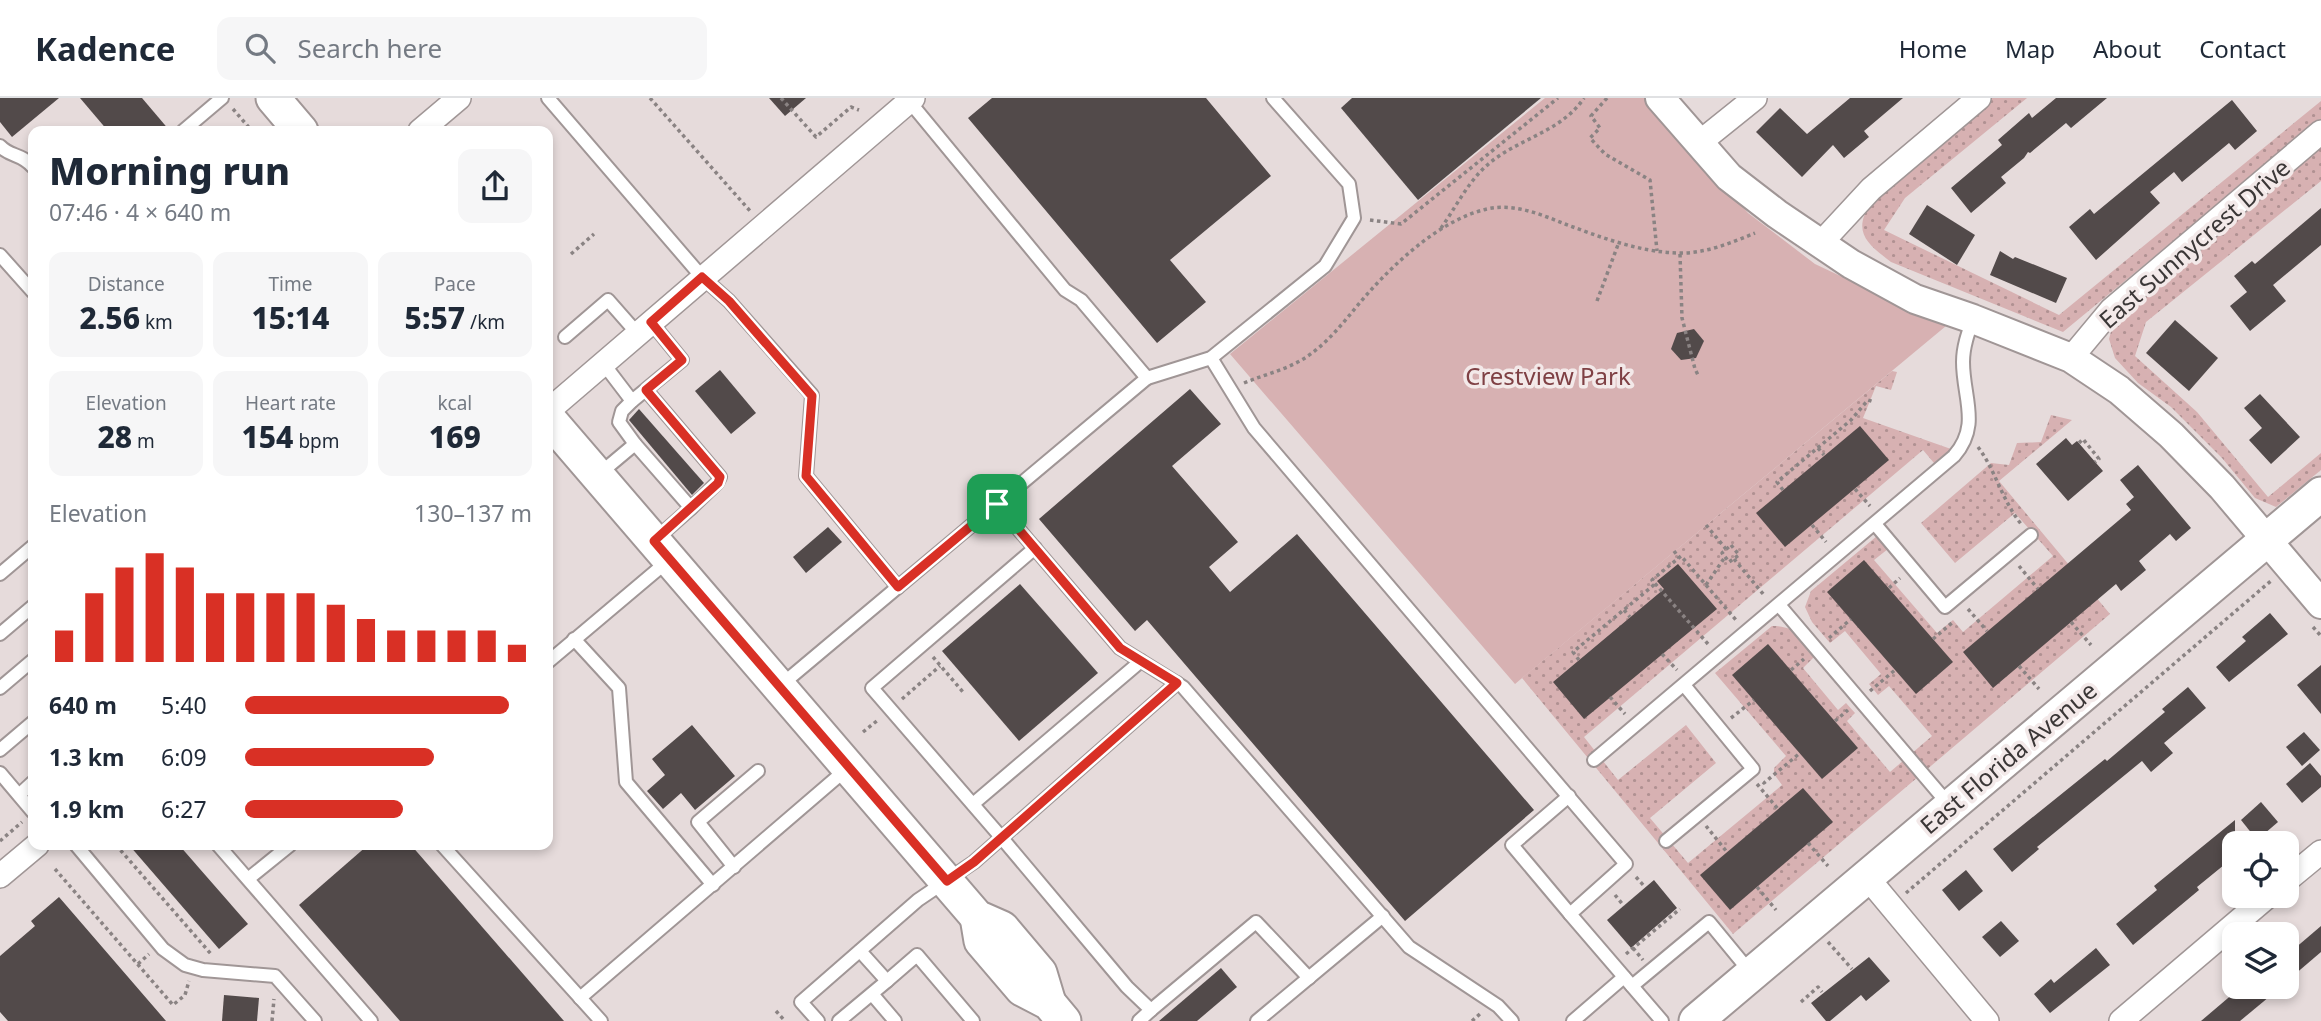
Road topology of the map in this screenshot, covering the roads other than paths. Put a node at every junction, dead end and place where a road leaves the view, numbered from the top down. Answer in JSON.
{"nodes":[{"id":1,"x":273,"y":98,"type":"edge"},
{"id":2,"x":548,"y":98,"type":"edge"},
{"id":3,"x":1273,"y":98,"type":"edge"},
{"id":4,"x":1660,"y":98,"type":"edge"},
{"id":5,"x":1755,"y":98,"type":"edge"},
{"id":6,"x":1979,"y":98,"type":"edge"},
{"id":7,"x":911,"y":100,"type":"edge"},
{"id":8,"x":226,"y":102,"type":"edge"},
{"id":9,"x":447,"y":102,"type":"edge"},
{"id":10,"x":190,"y":126,"type":"edge"},
{"id":11,"x":297,"y":126,"type":"edge"},
{"id":12,"x":425,"y":126,"type":"edge"},
{"id":13,"x":2321,"y":132,"type":"edge"},
{"id":14,"x":1699,"y":143,"type":"junction"},
{"id":15,"x":0,"y":146,"type":"edge"},
{"id":16,"x":28,"y":161,"type":"edge"},
{"id":17,"x":1820,"y":244,"type":"junction"},
{"id":18,"x":0,"y":254,"type":"edge"},
{"id":19,"x":702,"y":277,"type":"junction"},
{"id":20,"x":28,"y":286,"type":"edge"},
{"id":21,"x":1973,"y":319,"type":"junction"},
{"id":22,"x":644,"y":327,"type":"junction"},
{"id":23,"x":565,"y":337,"type":"dead end"},
{"id":24,"x":1211,"y":358,"type":"junction"},
{"id":25,"x":2071,"y":358,"type":"junction"},
{"id":26,"x":603,"y":363,"type":"junction"},
{"id":27,"x":1147,"y":378,"type":"junction"},
{"id":28,"x":646,"y":390,"type":"junction"},
{"id":29,"x":632,"y":401,"type":"junction"},
{"id":30,"x":553,"y":407,"type":"edge"},
{"id":31,"x":553,"y":424,"type":"edge"},
{"id":32,"x":635,"y":444,"type":"junction"},
{"id":33,"x":597,"y":475,"type":"junction"},
{"id":34,"x":2321,"y":494,"type":"edge"},
{"id":35,"x":997,"y":504,"type":"junction"},
{"id":36,"x":691,"y":508,"type":"junction"},
{"id":37,"x":1878,"y":522,"type":"junction"},
{"id":38,"x":2031,"y":534,"type":"road end"},
{"id":39,"x":2265,"y":540,"type":"junction"},
{"id":40,"x":1035,"y":548,"type":"junction"},
{"id":41,"x":28,"y":550,"type":"edge"},
{"id":42,"x":662,"y":550,"type":"junction"},
{"id":43,"x":0,"y":574,"type":"edge"},
{"id":44,"x":898,"y":587,"type":"junction"},
{"id":45,"x":1777,"y":607,"type":"junction"},
{"id":46,"x":28,"y":610,"type":"edge"},
{"id":47,"x":2317,"y":615,"type":"edge"},
{"id":48,"x":0,"y":634,"type":"edge"},
{"id":49,"x":574,"y":639,"type":"junction"},
{"id":50,"x":553,"y":658,"type":"edge"},
{"id":51,"x":1141,"y":661,"type":"junction"},
{"id":52,"x":28,"y":664,"type":"edge"},
{"id":53,"x":1177,"y":683,"type":"junction"},
{"id":54,"x":1686,"y":684,"type":"junction"},
{"id":55,"x":779,"y":686,"type":"junction"},
{"id":56,"x":0,"y":688,"type":"edge"},
{"id":57,"x":28,"y":726,"type":"edge"},
{"id":58,"x":0,"y":750,"type":"edge"},
{"id":59,"x":1594,"y":760,"type":"dead end"},
{"id":60,"x":849,"y":767,"type":"junction"},
{"id":61,"x":758,"y":771,"type":"dead end"},
{"id":62,"x":0,"y":773,"type":"edge"},
{"id":63,"x":28,"y":787,"type":"edge"},
{"id":64,"x":19,"y":795,"type":"junction"},
{"id":65,"x":1569,"y":796,"type":"junction"},
{"id":66,"x":973,"y":804,"type":"junction"},
{"id":67,"x":1951,"y":806,"type":"junction"},
{"id":68,"x":28,"y":814,"type":"edge"},
{"id":69,"x":1001,"y":837,"type":"junction"},
{"id":70,"x":1666,"y":841,"type":"dead end"},
{"id":71,"x":31,"y":850,"type":"edge"},
{"id":72,"x":80,"y":850,"type":"edge"},
{"id":73,"x":222,"y":850,"type":"edge"},
{"id":74,"x":284,"y":850,"type":"edge"},
{"id":75,"x":447,"y":850,"type":"edge"},
{"id":76,"x":2321,"y":852,"type":"edge"},
{"id":77,"x":734,"y":867,"type":"junction"},
{"id":78,"x":2299,"y":870,"type":"edge"},
{"id":79,"x":0,"y":876,"type":"edge"},
{"id":80,"x":1867,"y":876,"type":"junction"},
{"id":81,"x":248,"y":879,"type":"junction"},
{"id":82,"x":947,"y":881,"type":"junction"},
{"id":83,"x":713,"y":885,"type":"junction"},
{"id":84,"x":2254,"y":908,"type":"edge"},
{"id":85,"x":1570,"y":914,"type":"junction"},
{"id":86,"x":1383,"y":916,"type":"junction"},
{"id":87,"x":860,"y":951,"type":"junction"},
{"id":88,"x":1751,"y":974,"type":"junction"},
{"id":89,"x":1308,"y":978,"type":"junction"},
{"id":90,"x":887,"y":981,"type":"junction"},
{"id":91,"x":1628,"y":981,"type":"junction"},
{"id":92,"x":872,"y":994,"type":"junction"},
{"id":93,"x":580,"y":998,"type":"junction"},
{"id":94,"x":300,"y":1005,"type":"junction"},
{"id":95,"x":1151,"y":1010,"type":"junction"},
{"id":96,"x":1056,"y":1012,"type":"edge"},
{"id":97,"x":299,"y":1021,"type":"edge"},
{"id":98,"x":315,"y":1021,"type":"edge"},
{"id":99,"x":371,"y":1021,"type":"edge"},
{"id":100,"x":601,"y":1021,"type":"edge"},
{"id":101,"x":818,"y":1021,"type":"edge"},
{"id":102,"x":839,"y":1021,"type":"edge"},
{"id":103,"x":895,"y":1021,"type":"edge"},
{"id":104,"x":973,"y":1021,"type":"edge"},
{"id":105,"x":1139,"y":1021,"type":"edge"},
{"id":106,"x":1257,"y":1021,"type":"edge"},
{"id":107,"x":1512,"y":1021,"type":"edge"},
{"id":108,"x":1573,"y":1021,"type":"edge"},
{"id":109,"x":1662,"y":1021,"type":"edge"},
{"id":110,"x":1696,"y":1021,"type":"edge"},
{"id":111,"x":1987,"y":1021,"type":"edge"},
{"id":112,"x":2121,"y":1021,"type":"edge"}],
"edges":[{"from":1,"to":11,"type":"main road"},
{"from":2,"to":19,"type":"lane"},
{"from":3,"to":24,"type":"lane"},
{"from":4,"to":14,"type":"street"},
{"from":5,"to":14,"type":"street"},
{"from":6,"to":17,"type":"street"},
{"from":7,"to":19,"type":"street"},
{"from":7,"to":27,"type":"lane"},
{"from":8,"to":10,"type":"lane"},
{"from":9,"to":12,"type":"street"},
{"from":13,"to":25,"type":"street","name":"East Sunnycrest Drive"},
{"from":14,"to":17,"type":"street"},
{"from":15,"to":16,"type":"lane"},
{"from":17,"to":21,"type":"street"},
{"from":18,"to":20,"type":"lane"},
{"from":19,"to":22,"type":"street"},
{"from":19,"to":44,"type":"lane"},
{"from":21,"to":25,"type":"street"},
{"from":21,"to":37,"type":"lane"},
{"from":22,"to":23,"type":"lane"},
{"from":22,"to":26,"type":"street"},
{"from":22,"to":28,"type":"lane"},
{"from":24,"to":27,"type":"lane"},
{"from":24,"to":65,"type":"lane"},
{"from":25,"to":39,"type":"street"},
{"from":26,"to":29,"type":"lane"},
{"from":26,"to":30,"type":"street"},
{"from":27,"to":35,"type":"lane"},
{"from":28,"to":29,"type":"lane"},
{"from":28,"to":36,"type":"lane"},
{"from":29,"to":32,"type":"lane"},
{"from":31,"to":33,"type":"main road"},
{"from":32,"to":33,"type":"lane"},
{"from":32,"to":36,"type":"lane"},
{"from":33,"to":42,"type":"main road"},
{"from":34,"to":39,"type":"main road","name":"East Florida Avenue"},
{"from":35,"to":40,"type":"lane"},
{"from":35,"to":44,"type":"lane"},
{"from":36,"to":42,"type":"lane"},
{"from":37,"to":38,"type":"lane"},
{"from":37,"to":45,"type":"lane"},
{"from":39,"to":47,"type":"street"},
{"from":39,"to":67,"type":"main road","name":"East Florida Avenue"},
{"from":40,"to":51,"type":"lane"},
{"from":40,"to":66,"type":"lane"},
{"from":41,"to":43,"type":"lane"},
{"from":42,"to":49,"type":"lane"},
{"from":42,"to":55,"type":"main road"},
{"from":44,"to":55,"type":"lane"},
{"from":45,"to":54,"type":"lane"},
{"from":45,"to":67,"type":"lane"},
{"from":46,"to":48,"type":"lane"},
{"from":49,"to":50,"type":"lane"},
{"from":49,"to":83,"type":"lane"},
{"from":51,"to":53,"type":"lane"},
{"from":51,"to":66,"type":"lane"},
{"from":52,"to":56,"type":"lane"},
{"from":53,"to":69,"type":"lane"},
{"from":53,"to":86,"type":"lane"},
{"from":54,"to":59,"type":"lane"},
{"from":54,"to":70,"type":"lane"},
{"from":55,"to":60,"type":"main road"},
{"from":57,"to":58,"type":"lane"},
{"from":60,"to":77,"type":"lane"},
{"from":60,"to":82,"type":"main road"},
{"from":61,"to":77,"type":"lane"},
{"from":62,"to":64,"type":"lane"},
{"from":63,"to":64,"type":"lane"},
{"from":64,"to":68,"type":"lane"},
{"from":65,"to":85,"type":"lane"},
{"from":65,"to":85,"type":"lane"},
{"from":66,"to":69,"type":"lane"},
{"from":67,"to":80,"type":"main road","name":"East Florida Avenue"},
{"from":69,"to":82,"type":"lane"},
{"from":69,"to":95,"type":"lane"},
{"from":71,"to":79,"type":"street"},
{"from":72,"to":94,"type":"lane"},
{"from":73,"to":81,"type":"lane"},
{"from":74,"to":81,"type":"lane"},
{"from":75,"to":93,"type":"lane"},
{"from":76,"to":78,"type":"street"},
{"from":77,"to":83,"type":"lane"},
{"from":80,"to":88,"type":"main road","name":"East Florida Avenue"},
{"from":80,"to":111,"type":"street"},
{"from":81,"to":99,"type":"lane"},
{"from":82,"to":87,"type":"lane"},
{"from":82,"to":96,"type":"main road"},
{"from":83,"to":93,"type":"lane"},
{"from":84,"to":112,"type":"street"},
{"from":85,"to":91,"type":"lane"},
{"from":86,"to":89,"type":"lane"},
{"from":86,"to":107,"type":"lane"},
{"from":87,"to":90,"type":"lane"},
{"from":87,"to":101,"type":"lane"},
{"from":88,"to":91,"type":"lane"},
{"from":88,"to":110,"type":"main road","name":"East Florida Avenue"},
{"from":89,"to":95,"type":"lane"},
{"from":89,"to":106,"type":"lane"},
{"from":90,"to":92,"type":"lane"},
{"from":90,"to":104,"type":"lane"},
{"from":91,"to":108,"type":"lane"},
{"from":91,"to":109,"type":"lane"},
{"from":92,"to":102,"type":"lane"},
{"from":92,"to":103,"type":"lane"},
{"from":93,"to":100,"type":"lane"},
{"from":94,"to":97,"type":"lane"},
{"from":94,"to":98,"type":"lane"},
{"from":95,"to":105,"type":"lane"}]}
